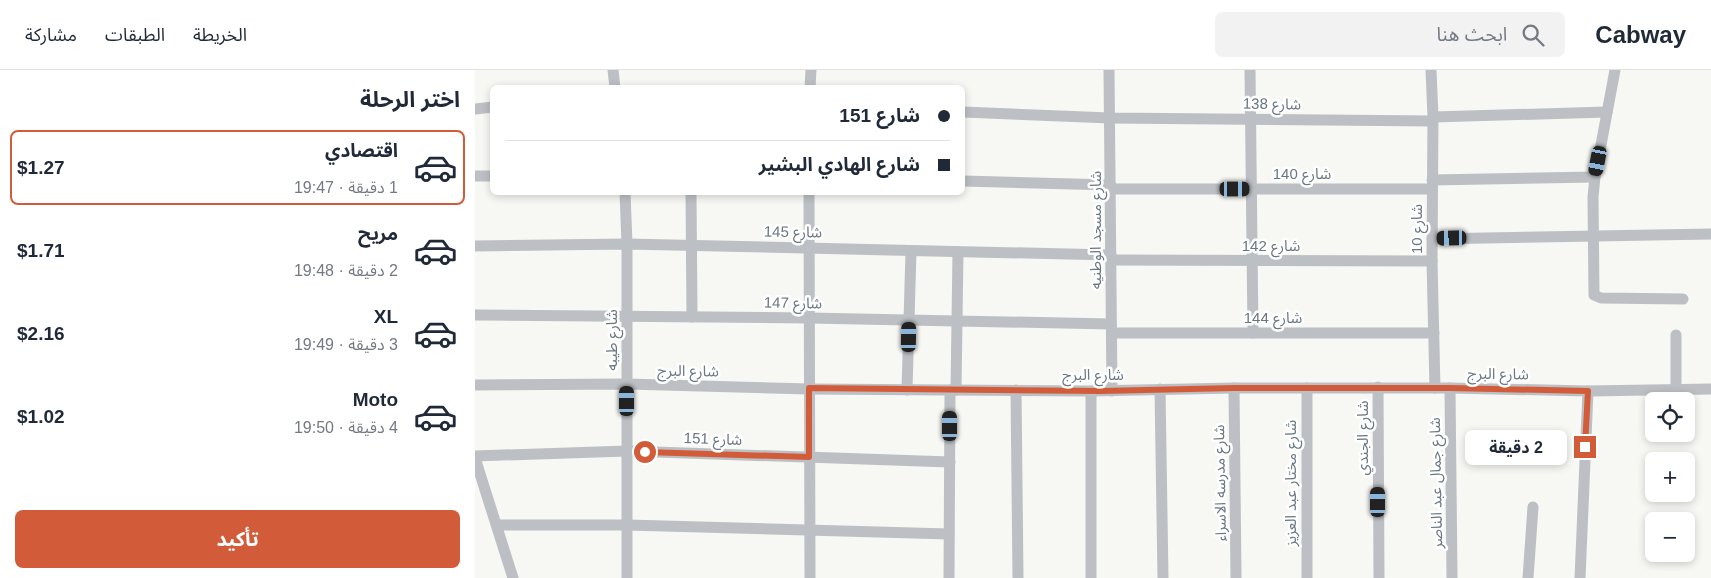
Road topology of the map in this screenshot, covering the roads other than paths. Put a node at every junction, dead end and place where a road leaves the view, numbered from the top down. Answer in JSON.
{"nodes":[{"id":1,"x":613,"y":70,"type":"edge"},
{"id":2,"x":811,"y":70,"type":"edge"},
{"id":3,"x":1109,"y":70,"type":"edge"},
{"id":4,"x":1251,"y":70,"type":"edge"},
{"id":5,"x":1431,"y":70,"type":"edge"},
{"id":6,"x":1615,"y":70,"type":"edge"},
{"id":7,"x":615,"y":85,"type":"edge"},
{"id":8,"x":811,"y":85,"type":"edge"},
{"id":9,"x":490,"y":107,"type":"edge"},
{"id":10,"x":475,"y":109,"type":"edge"},
{"id":11,"x":965,"y":112,"type":"edge"},
{"id":12,"x":1607,"y":112,"type":"junction"},
{"id":13,"x":1110,"y":118,"type":"junction"},
{"id":14,"x":1251,"y":118,"type":"junction"},
{"id":15,"x":1433,"y":119,"type":"junction"},
{"id":16,"x":475,"y":176,"type":"edge"},
{"id":17,"x":490,"y":176,"type":"edge"},
{"id":18,"x":1595,"y":177,"type":"junction"},
{"id":19,"x":965,"y":181,"type":"edge"},
{"id":20,"x":1432,"y":185,"type":"junction"},
{"id":21,"x":1111,"y":187,"type":"junction"},
{"id":22,"x":1253,"y":189,"type":"junction"},
{"id":23,"x":625,"y":195,"type":"edge"},
{"id":24,"x":691,"y":195,"type":"edge"},
{"id":25,"x":809,"y":195,"type":"edge"},
{"id":26,"x":1711,"y":234,"type":"edge"},
{"id":27,"x":1593,"y":236,"type":"junction"},
{"id":28,"x":1432,"y":239,"type":"junction"},
{"id":29,"x":627,"y":244,"type":"junction"},
{"id":30,"x":475,"y":246,"type":"edge"},
{"id":31,"x":692,"y":246,"type":"junction"},
{"id":32,"x":808,"y":248,"type":"junction"},
{"id":33,"x":911,"y":251,"type":"junction"},
{"id":34,"x":958,"y":252,"type":"junction"},
{"id":35,"x":1111,"y":258,"type":"junction"},
{"id":36,"x":1253,"y":261,"type":"junction"},
{"id":37,"x":1432,"y":261,"type":"junction"},
{"id":38,"x":1683,"y":299,"type":"dead end"},
{"id":39,"x":475,"y":315,"type":"edge"},
{"id":40,"x":627,"y":317,"type":"junction"},
{"id":41,"x":692,"y":317,"type":"junction"},
{"id":42,"x":809,"y":318,"type":"junction"},
{"id":43,"x":909,"y":320,"type":"junction"},
{"id":44,"x":956,"y":321,"type":"junction"},
{"id":45,"x":1111,"y":328,"type":"junction"},
{"id":46,"x":1253,"y":333,"type":"junction"},
{"id":47,"x":1433,"y":333,"type":"junction"},
{"id":48,"x":1676,"y":335,"type":"dead end"},
{"id":49,"x":627,"y":384,"type":"junction"},
{"id":50,"x":475,"y":385,"type":"edge"},
{"id":51,"x":809,"y":388,"type":"junction"},
{"id":52,"x":1234,"y":388,"type":"junction"},
{"id":53,"x":1307,"y":388,"type":"junction"},
{"id":54,"x":1378,"y":388,"type":"junction"},
{"id":55,"x":1435,"y":388,"type":"junction"},
{"id":56,"x":1450,"y":388,"type":"junction"},
{"id":57,"x":1711,"y":389,"type":"edge"},
{"id":58,"x":907,"y":390,"type":"junction"},
{"id":59,"x":953,"y":390,"type":"junction"},
{"id":60,"x":1016,"y":390,"type":"junction"},
{"id":61,"x":1112,"y":390,"type":"junction"},
{"id":62,"x":1160,"y":390,"type":"junction"},
{"id":63,"x":1676,"y":390,"type":"junction"},
{"id":64,"x":1091,"y":391,"type":"junction"},
{"id":65,"x":1588,"y":391,"type":"junction"},
{"id":66,"x":627,"y":451,"type":"junction"},
{"id":67,"x":475,"y":457,"type":"edge"},
{"id":68,"x":809,"y":457,"type":"junction"},
{"id":69,"x":950,"y":462,"type":"junction"},
{"id":70,"x":1533,"y":507,"type":"dead end"},
{"id":71,"x":627,"y":524,"type":"junction"},
{"id":72,"x":497,"y":525,"type":"junction"},
{"id":73,"x":810,"y":529,"type":"junction"},
{"id":74,"x":949,"y":534,"type":"junction"},
{"id":75,"x":513,"y":578,"type":"edge"},
{"id":76,"x":627,"y":578,"type":"edge"},
{"id":77,"x":810,"y":578,"type":"edge"},
{"id":78,"x":949,"y":578,"type":"edge"},
{"id":79,"x":1017,"y":578,"type":"edge"},
{"id":80,"x":1091,"y":578,"type":"edge"},
{"id":81,"x":1163,"y":578,"type":"edge"},
{"id":82,"x":1236,"y":578,"type":"edge"},
{"id":83,"x":1307,"y":578,"type":"edge"},
{"id":84,"x":1379,"y":578,"type":"edge"},
{"id":85,"x":1452,"y":578,"type":"edge"},
{"id":86,"x":1528,"y":578,"type":"edge"},
{"id":87,"x":1580,"y":578,"type":"edge"}],
"edges":[{"from":1,"to":7,"type":"street"},
{"from":2,"to":8,"type":"street"},
{"from":3,"to":13,"type":"street","name":"شارع مسجد الوطنيه"},
{"from":4,"to":14,"type":"street"},
{"from":5,"to":15,"type":"street","name":"شارع 10"},
{"from":6,"to":12,"type":"street"},
{"from":9,"to":10,"type":"street"},
{"from":11,"to":13,"type":"street","name":"شارع 138"},
{"from":12,"to":15,"type":"street","name":"شارع 138"},
{"from":12,"to":18,"type":"street"},
{"from":13,"to":14,"type":"street","name":"شارع 138"},
{"from":13,"to":21,"type":"street","name":"شارع مسجد الوطنيه"},
{"from":14,"to":15,"type":"street","name":"شارع 138"},
{"from":14,"to":22,"type":"street"},
{"from":15,"to":20,"type":"street","name":"شارع 10"},
{"from":16,"to":17,"type":"street"},
{"from":18,"to":20,"type":"street","name":"شارع 140"},
{"from":18,"to":27,"type":"street"},
{"from":19,"to":21,"type":"street","name":"شارع 140"},
{"from":20,"to":22,"type":"street","name":"شارع 140"},
{"from":20,"to":28,"type":"street","name":"شارع 10"},
{"from":21,"to":22,"type":"street","name":"شارع 140"},
{"from":21,"to":35,"type":"street","name":"شارع مسجد الوطنيه"},
{"from":22,"to":36,"type":"street"},
{"from":23,"to":29,"type":"street","name":"شارع طيبه"},
{"from":24,"to":31,"type":"street"},
{"from":25,"to":32,"type":"street"},
{"from":26,"to":27,"type":"street"},
{"from":27,"to":28,"type":"street"},
{"from":27,"to":38,"type":"street"},
{"from":28,"to":37,"type":"street","name":"شارع 10"},
{"from":29,"to":30,"type":"street","name":"شارع 145"},
{"from":29,"to":31,"type":"street","name":"شارع 145"},
{"from":29,"to":40,"type":"street","name":"شارع طيبه"},
{"from":31,"to":32,"type":"street","name":"شارع 145"},
{"from":31,"to":41,"type":"street"},
{"from":32,"to":33,"type":"street","name":"شارع 145"},
{"from":32,"to":42,"type":"street"},
{"from":33,"to":34,"type":"street","name":"شارع 145"},
{"from":33,"to":43,"type":"street"},
{"from":34,"to":35,"type":"street","name":"شارع 145"},
{"from":34,"to":44,"type":"street"},
{"from":35,"to":36,"type":"street","name":"شارع 142"},
{"from":35,"to":45,"type":"street","name":"شارع مسجد الوطنيه"},
{"from":36,"to":37,"type":"street","name":"شارع 142"},
{"from":36,"to":46,"type":"street"},
{"from":37,"to":47,"type":"street","name":"شارع 10"},
{"from":39,"to":40,"type":"street","name":"شارع 147"},
{"from":40,"to":41,"type":"street","name":"شارع 147"},
{"from":40,"to":49,"type":"street","name":"شارع طيبه"},
{"from":41,"to":42,"type":"street","name":"شارع 147"},
{"from":42,"to":43,"type":"street","name":"شارع 147"},
{"from":42,"to":51,"type":"street"},
{"from":43,"to":44,"type":"street","name":"شارع 147"},
{"from":43,"to":58,"type":"street"},
{"from":44,"to":45,"type":"street","name":"شارع 147"},
{"from":44,"to":59,"type":"street"},
{"from":45,"to":46,"type":"street","name":"شارع 144"},
{"from":45,"to":61,"type":"street","name":"شارع مسجد الوطنيه"},
{"from":46,"to":47,"type":"street","name":"شارع 144"},
{"from":47,"to":55,"type":"street","name":"شارع 10"},
{"from":48,"to":63,"type":"street"},
{"from":49,"to":50,"type":"street","name":"شارع البرج"},
{"from":49,"to":51,"type":"street","name":"شارع البرج"},
{"from":49,"to":66,"type":"street","name":"شارع طيبه"},
{"from":51,"to":58,"type":"street","name":"شارع البرج"},
{"from":51,"to":68,"type":"street"},
{"from":52,"to":53,"type":"street","name":"شارع البرج"},
{"from":52,"to":62,"type":"street","name":"شارع البرج"},
{"from":52,"to":82,"type":"street","name":"شارع مدرسه الاسراء"},
{"from":53,"to":54,"type":"street","name":"شارع البرج"},
{"from":53,"to":83,"type":"street","name":"شارع مختار عبد العزيز"},
{"from":54,"to":55,"type":"street","name":"شارع البرج"},
{"from":54,"to":84,"type":"street","name":"شارع الجندي"},
{"from":55,"to":56,"type":"street","name":"شارع البرج"},
{"from":56,"to":65,"type":"street","name":"شارع البرج"},
{"from":56,"to":85,"type":"street","name":"شارع جمال عبد الناصر"},
{"from":57,"to":63,"type":"street","name":"شارع البرج"},
{"from":58,"to":59,"type":"street","name":"شارع البرج"},
{"from":59,"to":60,"type":"street","name":"شارع البرج"},
{"from":59,"to":69,"type":"street"},
{"from":60,"to":64,"type":"street","name":"شارع البرج"},
{"from":60,"to":79,"type":"street"},
{"from":61,"to":62,"type":"street","name":"شارع البرج"},
{"from":61,"to":64,"type":"street","name":"شارع البرج"},
{"from":62,"to":81,"type":"street"},
{"from":63,"to":65,"type":"street","name":"شارع البرج"},
{"from":64,"to":80,"type":"street"},
{"from":65,"to":87,"type":"street"},
{"from":66,"to":67,"type":"street","name":"شارع 151"},
{"from":66,"to":68,"type":"street","name":"شارع 151"},
{"from":66,"to":71,"type":"street","name":"شارع طيبه"},
{"from":67,"to":72,"type":"street"},
{"from":68,"to":69,"type":"street","name":"شارع 151"},
{"from":68,"to":73,"type":"street"},
{"from":69,"to":74,"type":"street"},
{"from":70,"to":86,"type":"street"},
{"from":71,"to":72,"type":"street"},
{"from":71,"to":73,"type":"street"},
{"from":71,"to":76,"type":"street","name":"شارع طيبه"},
{"from":72,"to":75,"type":"street"},
{"from":73,"to":74,"type":"street"},
{"from":73,"to":77,"type":"street"},
{"from":74,"to":78,"type":"street"}]}
